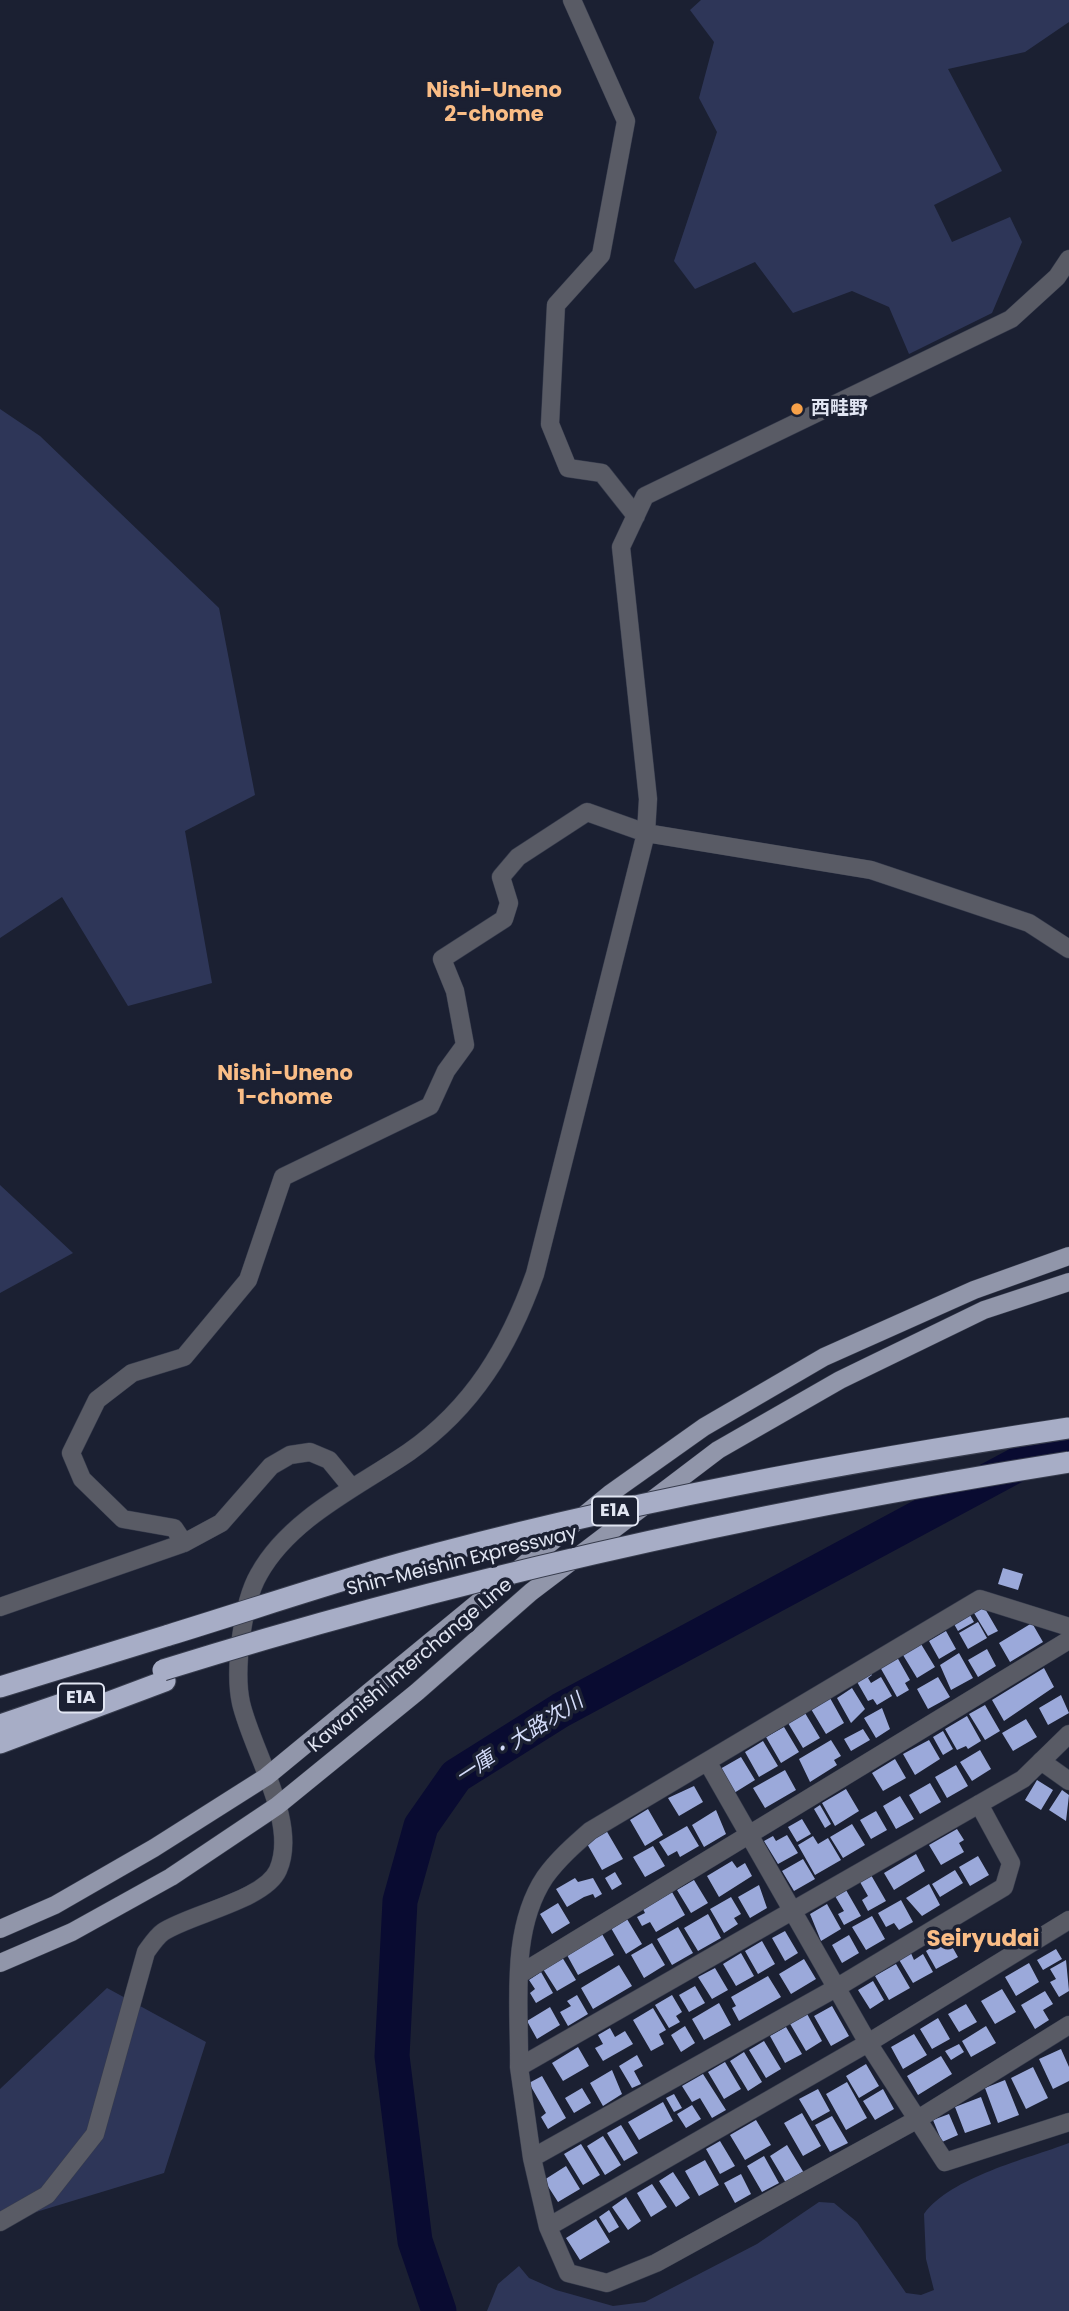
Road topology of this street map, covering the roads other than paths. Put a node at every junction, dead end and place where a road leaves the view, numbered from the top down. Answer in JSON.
{"nodes":[{"id":1,"x":572,"y":0,"type":"edge"},
{"id":2,"x":1069,"y":260,"type":"edge"},
{"id":3,"x":636,"y":516,"type":"junction"},
{"id":4,"x":646,"y":833,"type":"junction"},
{"id":5,"x":1069,"y":949,"type":"edge"},
{"id":6,"x":1069,"y":1256,"type":"edge"},
{"id":7,"x":1069,"y":1282,"type":"edge"},
{"id":8,"x":1069,"y":1428,"type":"edge"},
{"id":9,"x":1069,"y":1462,"type":"edge"},
{"id":10,"x":352,"y":1488,"type":"junction"},
{"id":11,"x":184,"y":1544,"type":"junction"},
{"id":12,"x":0,"y":1607,"type":"edge"},
{"id":13,"x":1069,"y":1627,"type":"edge"},
{"id":14,"x":1069,"y":1640,"type":"edge"},
{"id":15,"x":164,"y":1676,"type":"junction"},
{"id":16,"x":0,"y":1687,"type":"edge"},
{"id":17,"x":0,"y":1725,"type":"edge"},
{"id":18,"x":1069,"y":1734,"type":"edge"},
{"id":19,"x":0,"y":1743,"type":"edge"},
{"id":20,"x":1041,"y":1761,"type":"junction"},
{"id":21,"x":708,"y":1763,"type":"junction"},
{"id":22,"x":266,"y":1777,"type":"junction"},
{"id":23,"x":1069,"y":1781,"type":"edge"},
{"id":24,"x":979,"y":1804,"type":"junction"},
{"id":25,"x":277,"y":1806,"type":"junction"},
{"id":26,"x":748,"y":1834,"type":"junction"},
{"id":27,"x":790,"y":1910,"type":"junction"},
{"id":28,"x":1069,"y":1920,"type":"edge"},
{"id":29,"x":0,"y":1929,"type":"edge"},
{"id":30,"x":0,"y":1963,"type":"edge"},
{"id":31,"x":520,"y":1974,"type":"junction"},
{"id":32,"x":836,"y":1987,"type":"junction"},
{"id":33,"x":1069,"y":2025,"type":"edge"},
{"id":34,"x":868,"y":2043,"type":"junction"},
{"id":35,"x":519,"y":2067,"type":"junction"},
{"id":36,"x":918,"y":2119,"type":"junction"},
{"id":37,"x":1069,"y":2122,"type":"edge"},
{"id":38,"x":532,"y":2158,"type":"junction"},
{"id":39,"x":0,"y":2222,"type":"edge"},
{"id":40,"x":548,"y":2227,"type":"junction"}],
"edges":[{"from":1,"to":3,"type":"street"},
{"from":2,"to":3,"type":"street"},
{"from":3,"to":4,"type":"street"},
{"from":4,"to":5,"type":"street"},
{"from":4,"to":10,"type":"street"},
{"from":4,"to":11,"type":"street"},
{"from":6,"to":22,"type":"main road","name":"Kawanishi Interchange Line"},
{"from":7,"to":25,"type":"main road","name":"Kawanishi Interchange Line"},
{"from":8,"to":16,"type":"highway","name":"Shin-Meishin Expressway","number":"E1A","bridge":true},
{"from":9,"to":15,"type":"highway","name":"Shin-Meishin Expressway","number":"E1A","bridge":true},
{"from":10,"to":11,"type":"street"},
{"from":10,"to":22,"type":"street"},
{"from":11,"to":12,"type":"street"},
{"from":13,"to":21,"type":"street"},
{"from":14,"to":26,"type":"street"},
{"from":15,"to":17,"type":"highway","number":"E1A"},
{"from":15,"to":19,"type":"highway"},
{"from":18,"to":20,"type":"street"},
{"from":20,"to":23,"type":"street"},
{"from":20,"to":24,"type":"street"},
{"from":21,"to":26,"type":"street"},
{"from":21,"to":31,"type":"street"},
{"from":22,"to":25,"type":"street"},
{"from":22,"to":29,"type":"main road","name":"Kawanishi Interchange Line"},
{"from":24,"to":27,"type":"street"},
{"from":24,"to":32,"type":"street"},
{"from":25,"to":30,"type":"main road","name":"Kawanishi Interchange Line"},
{"from":25,"to":39,"type":"street"},
{"from":26,"to":27,"type":"street"},
{"from":26,"to":31,"type":"street"},
{"from":27,"to":32,"type":"street"},
{"from":27,"to":35,"type":"street"},
{"from":28,"to":34,"type":"street"},
{"from":31,"to":35,"type":"street"},
{"from":32,"to":34,"type":"street"},
{"from":32,"to":38,"type":"street"},
{"from":33,"to":36,"type":"street"},
{"from":34,"to":36,"type":"street"},
{"from":34,"to":40,"type":"street"},
{"from":35,"to":38,"type":"street"},
{"from":36,"to":37,"type":"street"},
{"from":36,"to":40,"type":"street"},
{"from":38,"to":40,"type":"street"}]}
